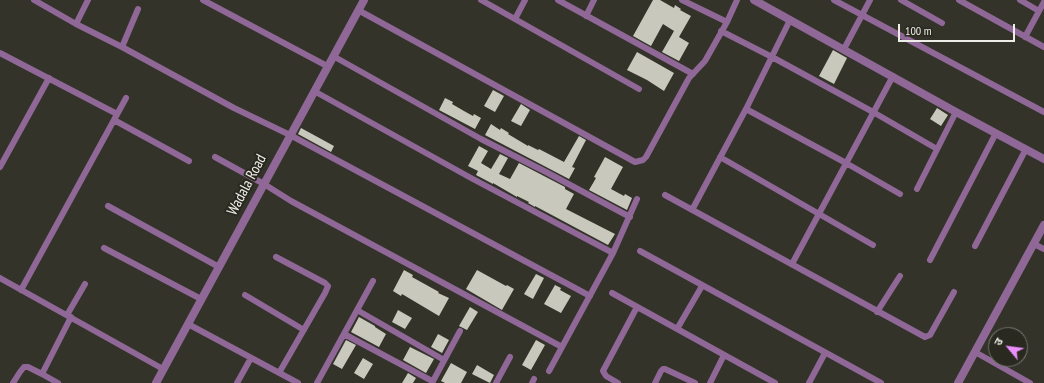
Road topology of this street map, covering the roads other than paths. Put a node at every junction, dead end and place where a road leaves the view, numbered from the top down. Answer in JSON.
{"nodes":[{"id":1,"x":34,"y":0,"type":"edge"},
{"id":2,"x":88,"y":0,"type":"edge"},
{"id":3,"x":203,"y":0,"type":"edge"},
{"id":4,"x":364,"y":0,"type":"edge"},
{"id":5,"x":481,"y":0,"type":"edge"},
{"id":6,"x":525,"y":0,"type":"edge"},
{"id":7,"x":558,"y":0,"type":"edge"},
{"id":8,"x":594,"y":0,"type":"edge"},
{"id":9,"x":682,"y":0,"type":"edge"},
{"id":10,"x":737,"y":0,"type":"edge"},
{"id":11,"x":754,"y":0,"type":"edge"},
{"id":12,"x":834,"y":0,"type":"edge"},
{"id":13,"x":870,"y":0,"type":"edge"},
{"id":14,"x":901,"y":0,"type":"edge"},
{"id":15,"x":959,"y":0,"type":"edge"},
{"id":16,"x":1020,"y":0,"type":"edge"},
{"id":17,"x":1044,"y":2,"type":"edge"},
{"id":18,"x":138,"y":9,"type":"dead end"},
{"id":19,"x":358,"y":10,"type":"junction"},
{"id":20,"x":1039,"y":11,"type":"junction"},
{"id":21,"x":862,"y":15,"type":"junction"},
{"id":22,"x":586,"y":16,"type":"junction"},
{"id":23,"x":515,"y":19,"type":"junction"},
{"id":24,"x":790,"y":20,"type":"junction"},
{"id":25,"x":726,"y":22,"type":"junction"},
{"id":26,"x":942,"y":23,"type":"dead end"},
{"id":27,"x":76,"y":24,"type":"junction"},
{"id":28,"x":721,"y":31,"type":"junction"},
{"id":29,"x":1025,"y":37,"type":"junction"},
{"id":30,"x":122,"y":47,"type":"junction"},
{"id":31,"x":1044,"y":47,"type":"edge"},
{"id":32,"x":844,"y":49,"type":"junction"},
{"id":33,"x":0,"y":53,"type":"edge"},
{"id":34,"x":333,"y":56,"type":"junction"},
{"id":35,"x":772,"y":57,"type":"junction"},
{"id":36,"x":327,"y":66,"type":"junction"},
{"id":37,"x":693,"y":74,"type":"junction"},
{"id":38,"x":893,"y":76,"type":"junction"},
{"id":39,"x":49,"y":78,"type":"junction"},
{"id":40,"x":639,"y":89,"type":"dead end"},
{"id":41,"x":314,"y":91,"type":"junction"},
{"id":42,"x":126,"y":98,"type":"dead end"},
{"id":43,"x":746,"y":109,"type":"junction"},
{"id":44,"x":873,"y":112,"type":"junction"},
{"id":45,"x":956,"y":112,"type":"junction"},
{"id":46,"x":1044,"y":112,"type":"edge"},
{"id":47,"x":116,"y":117,"type":"junction"},
{"id":48,"x":996,"y":132,"type":"junction"},
{"id":49,"x":290,"y":135,"type":"junction"},
{"id":50,"x":937,"y":149,"type":"junction"},
{"id":51,"x":1026,"y":149,"type":"junction"},
{"id":52,"x":215,"y":157,"type":"dead end"},
{"id":53,"x":720,"y":157,"type":"junction"},
{"id":54,"x":1044,"y":159,"type":"edge"},
{"id":55,"x":189,"y":161,"type":"dead end"},
{"id":56,"x":846,"y":163,"type":"junction"},
{"id":57,"x":0,"y":167,"type":"edge"},
{"id":58,"x":264,"y":184,"type":"junction"},
{"id":59,"x":917,"y":189,"type":"dead end"},
{"id":60,"x":900,"y":194,"type":"dead end"},
{"id":61,"x":664,"y":195,"type":"dead end"},
{"id":62,"x":637,"y":200,"type":"dead end"},
{"id":63,"x":108,"y":206,"type":"dead end"},
{"id":64,"x":692,"y":210,"type":"junction"},
{"id":65,"x":820,"y":214,"type":"junction"},
{"id":66,"x":630,"y":217,"type":"junction"},
{"id":67,"x":1044,"y":225,"type":"edge"},
{"id":68,"x":873,"y":244,"type":"dead end"},
{"id":69,"x":1034,"y":244,"type":"junction"},
{"id":70,"x":975,"y":246,"type":"dead end"},
{"id":71,"x":104,"y":248,"type":"dead end"},
{"id":72,"x":1044,"y":249,"type":"edge"},
{"id":73,"x":640,"y":251,"type":"dead end"},
{"id":74,"x":613,"y":253,"type":"junction"},
{"id":75,"x":276,"y":257,"type":"dead end"},
{"id":76,"x":930,"y":260,"type":"dead end"},
{"id":77,"x":792,"y":264,"type":"junction"},
{"id":78,"x":219,"y":267,"type":"junction"},
{"id":79,"x":900,"y":276,"type":"dead end"},
{"id":80,"x":0,"y":278,"type":"edge"},
{"id":81,"x":373,"y":281,"type":"dead end"},
{"id":82,"x":86,"y":284,"type":"dead end"},
{"id":83,"x":702,"y":286,"type":"junction"},
{"id":84,"x":21,"y":290,"type":"junction"},
{"id":85,"x":954,"y":292,"type":"dead end"},
{"id":86,"x":612,"y":293,"type":"dead end"},
{"id":87,"x":245,"y":295,"type":"dead end"},
{"id":88,"x":590,"y":296,"type":"junction"},
{"id":89,"x":201,"y":299,"type":"junction"},
{"id":90,"x":638,"y":307,"type":"junction"},
{"id":91,"x":357,"y":310,"type":"junction"},
{"id":92,"x":877,"y":312,"type":"junction"},
{"id":93,"x":69,"y":316,"type":"junction"},
{"id":94,"x":188,"y":324,"type":"junction"},
{"id":95,"x":677,"y":329,"type":"junction"},
{"id":96,"x":304,"y":330,"type":"junction"},
{"id":97,"x":460,"y":331,"type":"dead end"},
{"id":98,"x":344,"y":334,"type":"junction"},
{"id":99,"x":562,"y":347,"type":"junction"},
{"id":100,"x":975,"y":352,"type":"junction"},
{"id":101,"x":826,"y":353,"type":"junction"},
{"id":102,"x":724,"y":355,"type":"junction"},
{"id":103,"x":510,"y":357,"type":"dead end"},
{"id":104,"x":251,"y":358,"type":"junction"},
{"id":105,"x":444,"y":360,"type":"junction"},
{"id":106,"x":163,"y":369,"type":"junction"},
{"id":107,"x":549,"y":371,"type":"dead end"},
{"id":108,"x":279,"y":373,"type":"junction"},
{"id":109,"x":42,"y":374,"type":"junction"},
{"id":110,"x":432,"y":382,"type":"edge"},
{"id":111,"x":13,"y":383,"type":"edge"},
{"id":112,"x":58,"y":383,"type":"edge"},
{"id":113,"x":156,"y":383,"type":"edge"},
{"id":114,"x":237,"y":383,"type":"edge"},
{"id":115,"x":298,"y":383,"type":"edge"},
{"id":116,"x":316,"y":383,"type":"edge"},
{"id":117,"x":496,"y":383,"type":"edge"},
{"id":118,"x":618,"y":383,"type":"edge"},
{"id":119,"x":655,"y":383,"type":"edge"},
{"id":120,"x":695,"y":383,"type":"edge"},
{"id":121,"x":710,"y":383,"type":"edge"},
{"id":122,"x":775,"y":383,"type":"edge"},
{"id":123,"x":809,"y":383,"type":"edge"},
{"id":124,"x":881,"y":383,"type":"edge"},
{"id":125,"x":958,"y":383,"type":"edge"},
{"id":126,"x":1030,"y":383,"type":"edge"}],
"edges":[{"from":1,"to":27,"type":"street"},
{"from":2,"to":27,"type":"street"},
{"from":3,"to":36,"type":"street"},
{"from":4,"to":19,"type":"street","name":"Wadala Road"},
{"from":5,"to":23,"type":"street"},
{"from":6,"to":23,"type":"street"},
{"from":7,"to":22,"type":"street"},
{"from":8,"to":22,"type":"street"},
{"from":9,"to":25,"type":"street"},
{"from":10,"to":25,"type":"street"},
{"from":11,"to":24,"type":"street"},
{"from":12,"to":21,"type":"street"},
{"from":13,"to":21,"type":"street"},
{"from":14,"to":26,"type":"street"},
{"from":15,"to":29,"type":"street"},
{"from":16,"to":20,"type":"street"},
{"from":17,"to":20,"type":"street"},
{"from":18,"to":30,"type":"street"},
{"from":19,"to":34,"type":"street","name":"Wadala Road"},
{"from":19,"to":37,"type":"street"},
{"from":20,"to":29,"type":"street"},
{"from":21,"to":32,"type":"street"},
{"from":21,"to":46,"type":"street"},
{"from":22,"to":37,"type":"street"},
{"from":23,"to":40,"type":"street"},
{"from":24,"to":32,"type":"street"},
{"from":24,"to":35,"type":"street"},
{"from":25,"to":28,"type":"street"},
{"from":27,"to":30,"type":"street"},
{"from":28,"to":35,"type":"street"},
{"from":28,"to":37,"type":"street"},
{"from":29,"to":31,"type":"street"},
{"from":30,"to":49,"type":"street"},
{"from":32,"to":38,"type":"street"},
{"from":33,"to":39,"type":"street"},
{"from":34,"to":36,"type":"street","name":"Wadala Road"},
{"from":34,"to":66,"type":"street"},
{"from":35,"to":43,"type":"street"},
{"from":35,"to":44,"type":"street"},
{"from":36,"to":41,"type":"street","name":"Wadala Road"},
{"from":38,"to":44,"type":"street"},
{"from":38,"to":45,"type":"street"},
{"from":39,"to":47,"type":"street"},
{"from":39,"to":57,"type":"street"},
{"from":41,"to":49,"type":"street","name":"Wadala Road"},
{"from":41,"to":74,"type":"street"},
{"from":42,"to":47,"type":"street"},
{"from":43,"to":53,"type":"street"},
{"from":43,"to":56,"type":"street"},
{"from":44,"to":50,"type":"street"},
{"from":44,"to":56,"type":"street"},
{"from":45,"to":48,"type":"street"},
{"from":45,"to":50,"type":"street"},
{"from":47,"to":55,"type":"street"},
{"from":47,"to":84,"type":"street"},
{"from":48,"to":51,"type":"street"},
{"from":48,"to":76,"type":"street"},
{"from":49,"to":58,"type":"street","name":"Wadala Road"},
{"from":49,"to":88,"type":"street"},
{"from":50,"to":59,"type":"street"},
{"from":51,"to":54,"type":"street"},
{"from":51,"to":70,"type":"street"},
{"from":52,"to":58,"type":"street"},
{"from":53,"to":64,"type":"street"},
{"from":53,"to":65,"type":"street"},
{"from":56,"to":60,"type":"street"},
{"from":56,"to":65,"type":"street"},
{"from":58,"to":78,"type":"street","name":"Wadala Road"},
{"from":58,"to":99,"type":"street"},
{"from":61,"to":64,"type":"street"},
{"from":62,"to":66,"type":"street"},
{"from":63,"to":78,"type":"street"},
{"from":64,"to":77,"type":"street"},
{"from":65,"to":68,"type":"street"},
{"from":65,"to":77,"type":"street"},
{"from":66,"to":74,"type":"street"},
{"from":67,"to":69,"type":"street"},
{"from":69,"to":72,"type":"street"},
{"from":69,"to":100,"type":"street"},
{"from":71,"to":89,"type":"street"},
{"from":73,"to":83,"type":"street"},
{"from":74,"to":88,"type":"street"},
{"from":75,"to":96,"type":"street"},
{"from":77,"to":92,"type":"street"},
{"from":78,"to":89,"type":"street","name":"Wadala Road"},
{"from":79,"to":92,"type":"street"},
{"from":80,"to":84,"type":"street"},
{"from":81,"to":91,"type":"street"},
{"from":82,"to":93,"type":"street"},
{"from":83,"to":95,"type":"street"},
{"from":83,"to":101,"type":"street"},
{"from":84,"to":93,"type":"street"},
{"from":85,"to":92,"type":"street"},
{"from":86,"to":90,"type":"street"},
{"from":87,"to":96,"type":"street"},
{"from":88,"to":99,"type":"street"},
{"from":89,"to":94,"type":"street","name":"Wadala Road"},
{"from":90,"to":95,"type":"street"},
{"from":90,"to":118,"type":"street"},
{"from":91,"to":98,"type":"street"},
{"from":91,"to":105,"type":"street"},
{"from":93,"to":106,"type":"street"},
{"from":93,"to":109,"type":"street"},
{"from":94,"to":104,"type":"street"},
{"from":94,"to":106,"type":"street","name":"Wadala Road"},
{"from":95,"to":102,"type":"street"},
{"from":96,"to":108,"type":"street"},
{"from":97,"to":105,"type":"street"},
{"from":98,"to":110,"type":"street"},
{"from":98,"to":116,"type":"street"},
{"from":99,"to":107,"type":"street"},
{"from":100,"to":125,"type":"street"},
{"from":100,"to":126,"type":"street"},
{"from":101,"to":123,"type":"street"},
{"from":101,"to":124,"type":"street"},
{"from":102,"to":121,"type":"street"},
{"from":102,"to":122,"type":"street"},
{"from":103,"to":117,"type":"street"},
{"from":104,"to":108,"type":"street"},
{"from":104,"to":114,"type":"street"},
{"from":105,"to":110,"type":"street"},
{"from":106,"to":113,"type":"street","name":"Wadala Road"},
{"from":108,"to":115,"type":"street"},
{"from":109,"to":111,"type":"street"},
{"from":109,"to":112,"type":"street"},
{"from":119,"to":120,"type":"street"}]}
